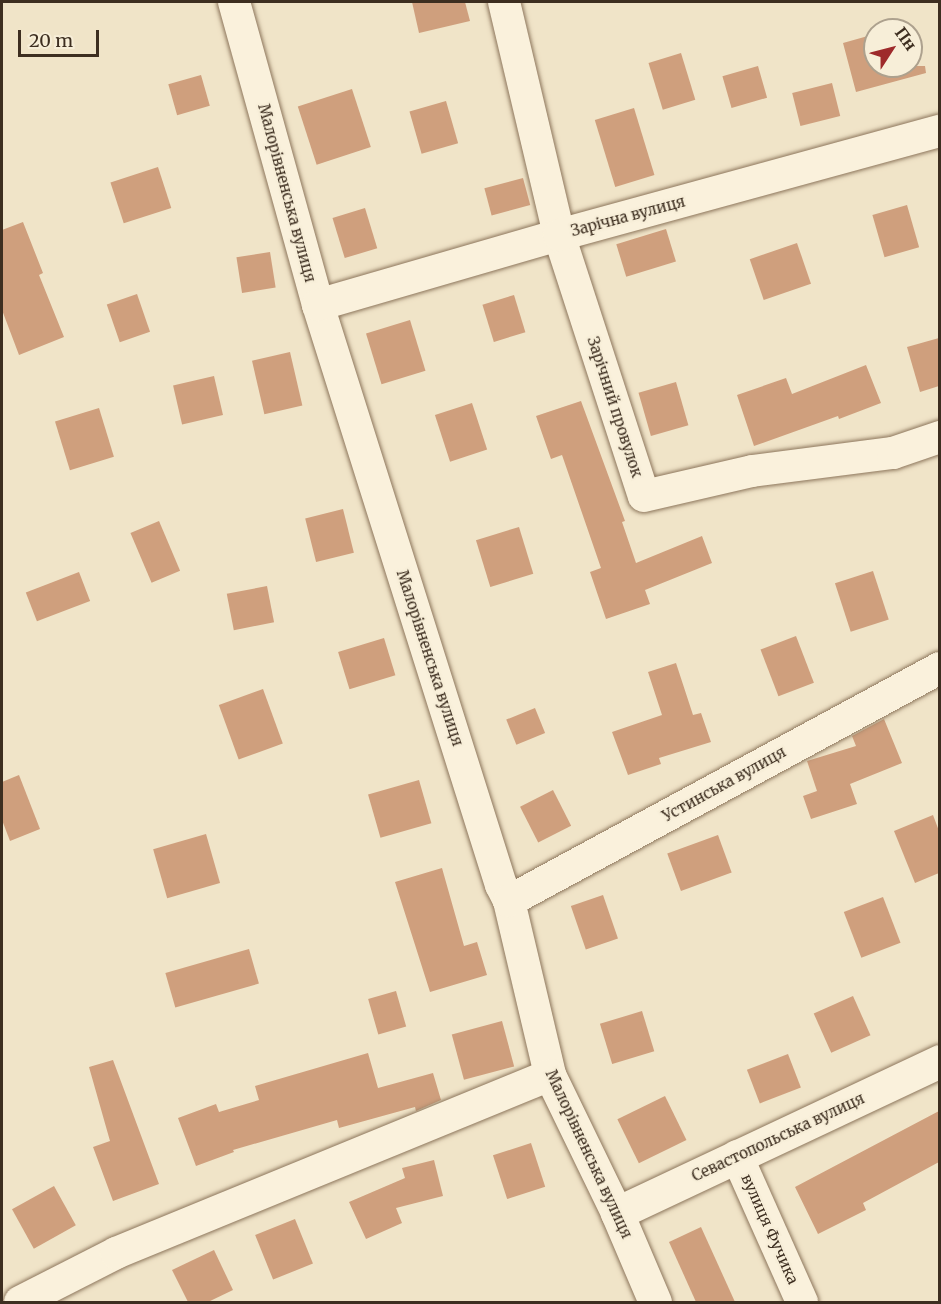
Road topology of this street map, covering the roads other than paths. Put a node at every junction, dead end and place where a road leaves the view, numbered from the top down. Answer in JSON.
{"nodes":[{"id":1,"x":234,"y":2,"type":"edge"},
{"id":2,"x":504,"y":2,"type":"edge"},
{"id":3,"x":939,"y":131,"type":"edge"},
{"id":4,"x":559,"y":235,"type":"junction"},
{"id":5,"x":318,"y":305,"type":"junction"},
{"id":6,"x":939,"y":437,"type":"edge"},
{"id":7,"x":939,"y":668,"type":"edge"},
{"id":8,"x":509,"y":901,"type":"junction"},
{"id":9,"x":939,"y":1061,"type":"edge"},
{"id":10,"x":550,"y":1075,"type":"junction"},
{"id":11,"x":737,"y":1156,"type":"junction"},
{"id":12,"x":617,"y":1213,"type":"junction"},
{"id":13,"x":20,"y":1302,"type":"edge"},
{"id":14,"x":655,"y":1302,"type":"edge"},
{"id":15,"x":802,"y":1302,"type":"edge"}],
"edges":[{"from":1,"to":5,"type":"street","name":"Малорівненська вулиця"},
{"from":2,"to":4,"type":"street"},
{"from":3,"to":4,"type":"street","name":"Зарічна вулиця"},
{"from":4,"to":5,"type":"street","name":"Зарічна вулиця"},
{"from":4,"to":6,"type":"street","name":"Зарічний провулок"},
{"from":5,"to":8,"type":"street","name":"Малорівненська вулиця"},
{"from":7,"to":8,"type":"street","name":"Устинська вулиця"},
{"from":8,"to":10,"type":"street","name":"Малорівненська вулиця"},
{"from":9,"to":11,"type":"street","name":"Севастопольська вулиця"},
{"from":10,"to":12,"type":"street","name":"Малорівненська вулиця"},
{"from":10,"to":13,"type":"street"},
{"from":11,"to":12,"type":"street","name":"Севастопольська вулиця"},
{"from":11,"to":15,"type":"street","name":"вулиця Фучика"},
{"from":12,"to":14,"type":"street","name":"Малорівненська вулиця"}]}
